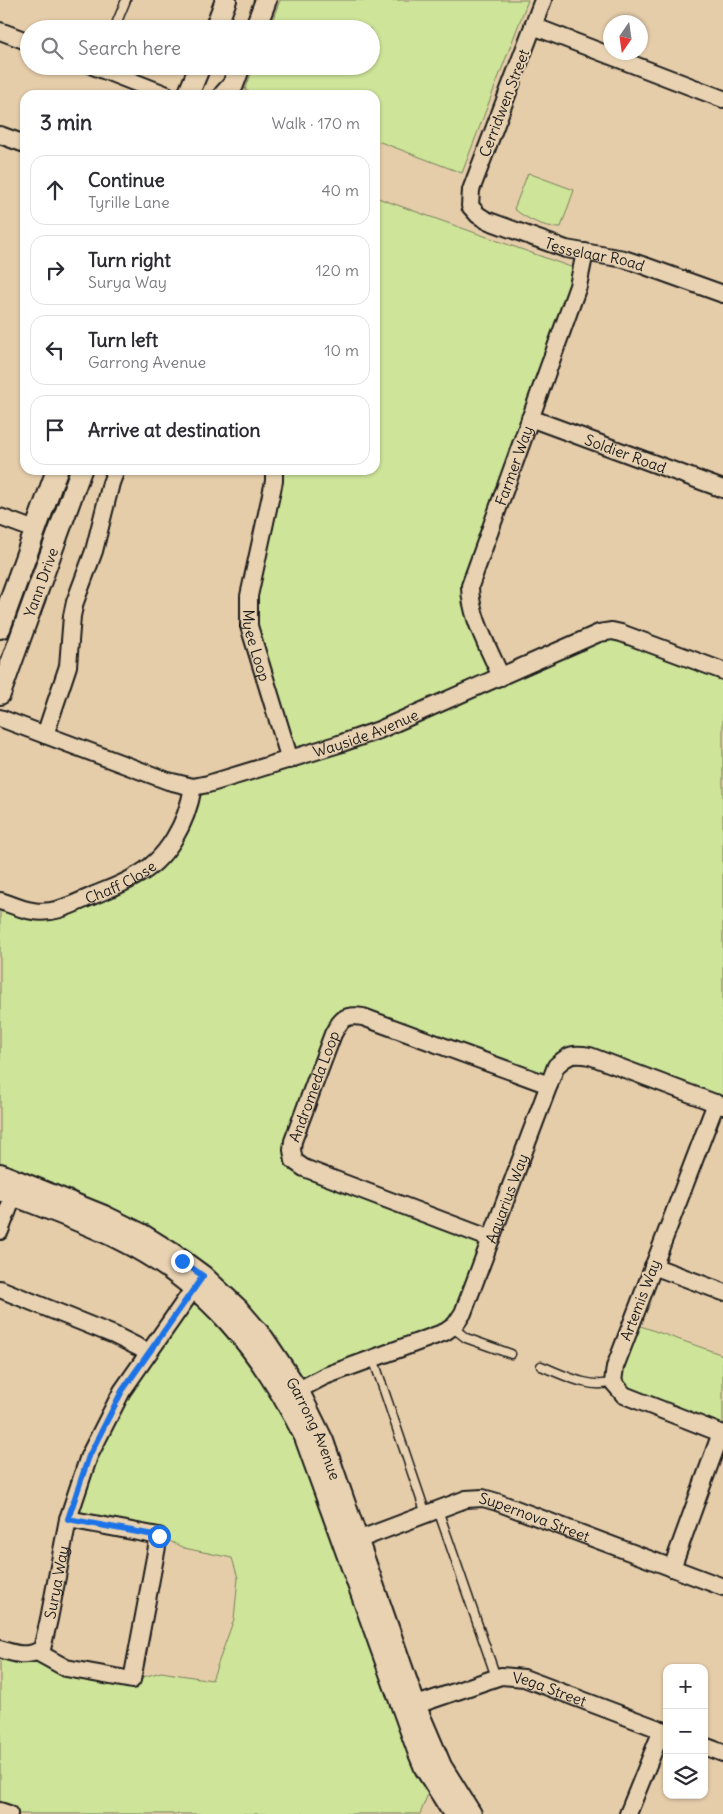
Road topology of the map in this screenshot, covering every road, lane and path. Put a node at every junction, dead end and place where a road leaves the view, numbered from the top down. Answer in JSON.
{"nodes":[{"id":1,"x":126,"y":0,"type":"edge"},
{"id":2,"x":226,"y":0,"type":"edge"},
{"id":3,"x":266,"y":0,"type":"edge"},
{"id":4,"x":543,"y":0,"type":"edge"},
{"id":5,"x":118,"y":20,"type":"edge"},
{"id":6,"x":218,"y":20,"type":"edge"},
{"id":7,"x":258,"y":20,"type":"edge"},
{"id":8,"x":533,"y":26,"type":"junction"},
{"id":9,"x":0,"y":31,"type":"edge"},
{"id":10,"x":20,"y":39,"type":"edge"},
{"id":11,"x":117,"y":75,"type":"edge"},
{"id":12,"x":196,"y":75,"type":"edge"},
{"id":13,"x":236,"y":75,"type":"edge"},
{"id":14,"x":154,"y":90,"type":"edge"},
{"id":15,"x":190,"y":90,"type":"edge"},
{"id":16,"x":230,"y":90,"type":"edge"},
{"id":17,"x":723,"y":99,"type":"edge"},
{"id":18,"x":0,"y":134,"type":"edge"},
{"id":19,"x":20,"y":142,"type":"edge"},
{"id":20,"x":470,"y":206,"type":"joint"},
{"id":21,"x":585,"y":252,"type":"junction"},
{"id":22,"x":723,"y":294,"type":"edge"},
{"id":23,"x":530,"y":418,"type":"junction"},
{"id":24,"x":55,"y":475,"type":"edge"},
{"id":25,"x":79,"y":475,"type":"edge"},
{"id":26,"x":114,"y":475,"type":"edge"},
{"id":27,"x":274,"y":475,"type":"edge"},
{"id":28,"x":723,"y":489,"type":"edge"},
{"id":29,"x":0,"y":517,"type":"edge"},
{"id":30,"x":35,"y":530,"type":"junction"},
{"id":31,"x":0,"y":628,"type":"edge"},
{"id":32,"x":723,"y":671,"type":"edge"},
{"id":33,"x":501,"y":677,"type":"junction"},
{"id":34,"x":0,"y":694,"type":"edge"},
{"id":35,"x":0,"y":718,"type":"edge"},
{"id":36,"x":45,"y":735,"type":"junction"},
{"id":37,"x":290,"y":760,"type":"junction"},
{"id":38,"x":193,"y":787,"type":"junction"},
{"id":39,"x":0,"y":900,"type":"edge"},
{"id":40,"x":549,"y":1085,"type":"junction"},
{"id":41,"x":719,"y":1104,"type":"edge"},
{"id":42,"x":0,"y":1174,"type":"edge"},
{"id":43,"x":11,"y":1189,"type":"edge"},
{"id":44,"x":0,"y":1231,"type":"edge"},
{"id":45,"x":491,"y":1238,"type":"junction"},
{"id":46,"x":653,"y":1266,"type":"junction"},
{"id":47,"x":198,"y":1282,"type":"junction"},
{"id":48,"x":0,"y":1289,"type":"edge"},
{"id":49,"x":723,"y":1292,"type":"edge"},
{"id":50,"x":452,"y":1327,"type":"junction"},
{"id":51,"x":148,"y":1352,"type":"junction"},
{"id":52,"x":511,"y":1354,"type":"dead end"},
{"id":53,"x":373,"y":1358,"type":"junction"},
{"id":54,"x":541,"y":1366,"type":"dead end"},
{"id":55,"x":613,"y":1382,"type":"junction"},
{"id":56,"x":291,"y":1393,"type":"junction"},
{"id":57,"x":722,"y":1433,"type":"edge"},
{"id":58,"x":432,"y":1512,"type":"junction"},
{"id":59,"x":68,"y":1519,"type":"junction"},
{"id":60,"x":352,"y":1543,"type":"junction"},
{"id":61,"x":672,"y":1568,"type":"junction"},
{"id":62,"x":723,"y":1587,"type":"edge"},
{"id":63,"x":0,"y":1649,"type":"edge"},
{"id":64,"x":37,"y":1652,"type":"junction"},
{"id":65,"x":496,"y":1677,"type":"junction"},
{"id":66,"x":409,"y":1707,"type":"junction"},
{"id":67,"x":663,"y":1731,"type":"edge"},
{"id":68,"x":663,"y":1733,"type":"edge"},
{"id":69,"x":708,"y":1747,"type":"edge"},
{"id":70,"x":723,"y":1753,"type":"edge"},
{"id":71,"x":0,"y":1811,"type":"edge"},
{"id":72,"x":9,"y":1814,"type":"edge"},
{"id":73,"x":454,"y":1814,"type":"edge"},
{"id":74,"x":471,"y":1814,"type":"edge"},
{"id":75,"x":628,"y":1814,"type":"edge"}],
"edges":[{"from":1,"to":5,"type":"lane"},
{"from":2,"to":6,"type":"street"},
{"from":3,"to":7,"type":"street"},
{"from":4,"to":8,"type":"street","name":"Cerridwen Street"},
{"from":8,"to":17,"type":"street"},
{"from":8,"to":20,"type":"street","name":"Cerridwen Street"},
{"from":9,"to":10,"type":"street"},
{"from":11,"to":14,"type":"street"},
{"from":12,"to":15,"type":"street"},
{"from":13,"to":16,"type":"street"},
{"from":18,"to":19,"type":"street"},
{"from":20,"to":21,"type":"street","name":"Tesselaar Road"},
{"from":21,"to":22,"type":"street","name":"Tesselaar Road"},
{"from":21,"to":23,"type":"street","name":"Farmer Way"},
{"from":23,"to":28,"type":"street","name":"Soldier Road"},
{"from":23,"to":33,"type":"street","name":"Farmer Way"},
{"from":24,"to":30,"type":"street","name":"Yann Drive"},
{"from":25,"to":34,"type":"street","name":"Yann Drive"},
{"from":26,"to":36,"type":"street"},
{"from":27,"to":37,"type":"street","name":"Myee Loop"},
{"from":29,"to":30,"type":"street"},
{"from":30,"to":31,"type":"street","name":"Yann Drive"},
{"from":32,"to":33,"type":"street","name":"Wayside Avenue"},
{"from":33,"to":37,"type":"street","name":"Wayside Avenue"},
{"from":35,"to":36,"type":"street","name":"Wayside Avenue"},
{"from":36,"to":38,"type":"street","name":"Wayside Avenue"},
{"from":37,"to":38,"type":"street","name":"Wayside Avenue"},
{"from":38,"to":39,"type":"street","name":"Chaff Close"},
{"from":40,"to":41,"type":"street","name":"Aquarius Way"},
{"from":40,"to":45,"type":"street","name":"Aquarius Way"},
{"from":40,"to":45,"type":"street","name":"Andromeda Loop"},
{"from":41,"to":46,"type":"street","name":"Artemis Way"},
{"from":42,"to":43,"type":"street","name":"Garrong Avenue"},
{"from":43,"to":44,"type":"street"},
{"from":43,"to":47,"type":"street","name":"Garrong Avenue"},
{"from":45,"to":50,"type":"street","name":"Aquarius Way"},
{"from":46,"to":49,"type":"street"},
{"from":46,"to":55,"type":"street","name":"Artemis Way"},
{"from":47,"to":51,"type":"street","name":"Surya Way"},
{"from":47,"to":56,"type":"street","name":"Garrong Avenue"},
{"from":48,"to":51,"type":"street"},
{"from":50,"to":52,"type":"lane"},
{"from":50,"to":53,"type":"street"},
{"from":51,"to":59,"type":"street","name":"Surya Way"},
{"from":53,"to":56,"type":"street"},
{"from":53,"to":58,"type":"lane"},
{"from":54,"to":55,"type":"lane"},
{"from":55,"to":57,"type":"street"},
{"from":56,"to":60,"type":"street","name":"Garrong Avenue"},
{"from":57,"to":61,"type":"street"},
{"from":58,"to":60,"type":"street","name":"Supernova Street"},
{"from":58,"to":61,"type":"street","name":"Supernova Street"},
{"from":58,"to":65,"type":"lane"},
{"from":59,"to":64,"type":"street","name":"Surya Way"},
{"from":59,"to":64,"type":"street"},
{"from":60,"to":66,"type":"street","name":"Garrong Avenue"},
{"from":61,"to":62,"type":"street","name":"Supernova Street"},
{"from":63,"to":64,"type":"street"},
{"from":65,"to":66,"type":"street","name":"Vega Street"},
{"from":65,"to":67,"type":"street","name":"Vega Street"},
{"from":66,"to":73,"type":"street","name":"Garrong Avenue"},
{"from":66,"to":74,"type":"street","name":"Garrong Avenue"},
{"from":68,"to":75,"type":"street"},
{"from":69,"to":70,"type":"street"},
{"from":71,"to":72,"type":"street"}]}
